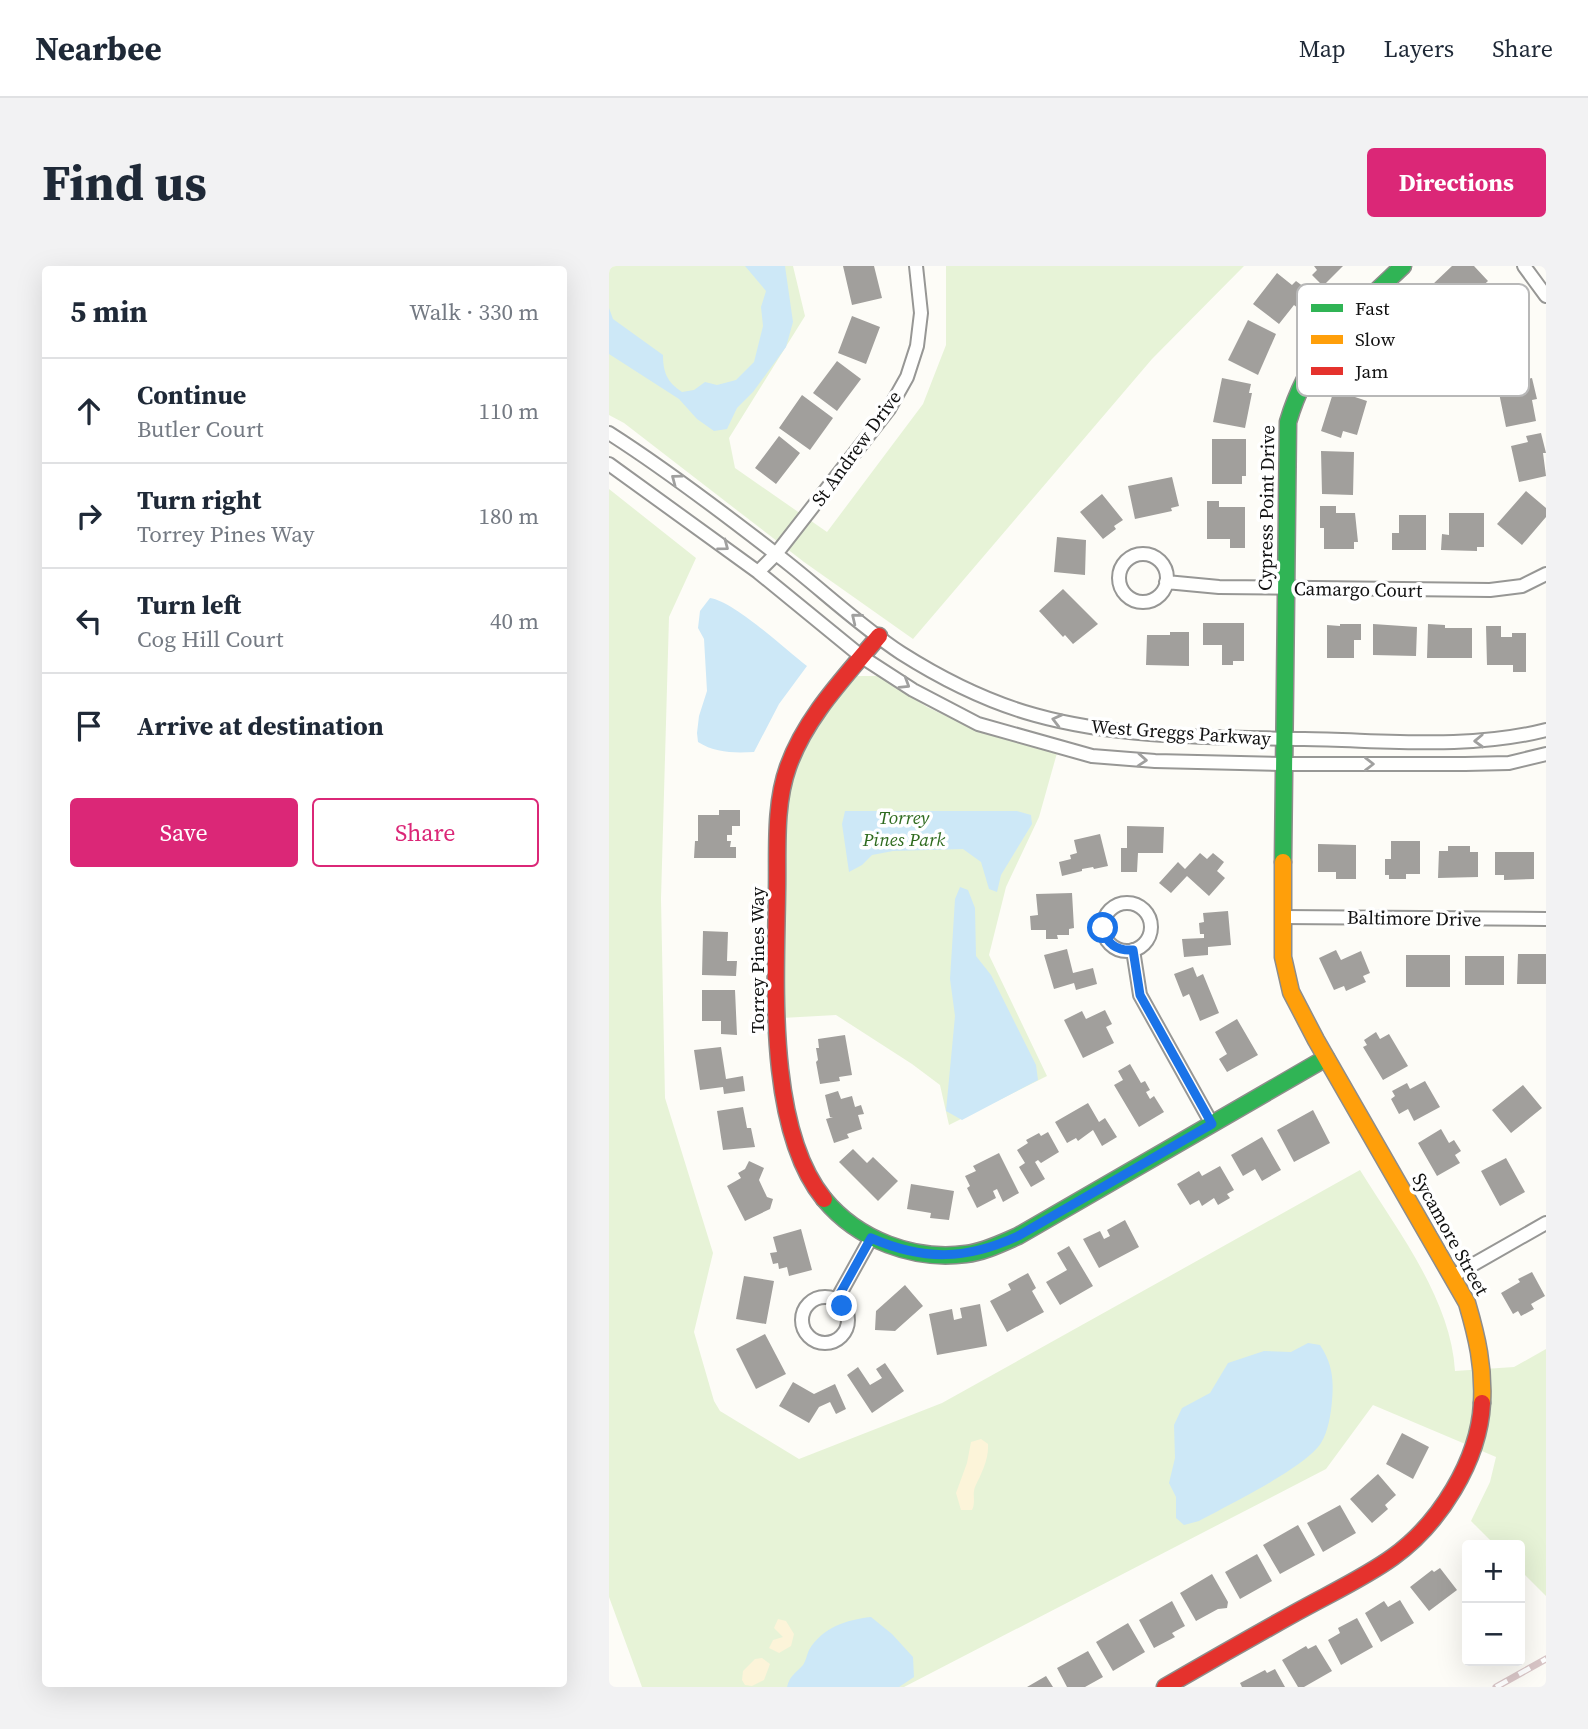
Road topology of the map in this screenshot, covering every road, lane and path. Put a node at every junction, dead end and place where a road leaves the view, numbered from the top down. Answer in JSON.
{"nodes":[{"id":1,"x":916,"y":266,"type":"edge"},
{"id":2,"x":1403,"y":266,"type":"edge"},
{"id":3,"x":1524,"y":266,"type":"edge"},
{"id":4,"x":1385,"y":284,"type":"edge"},
{"id":5,"x":1546,"y":296,"type":"edge"},
{"id":6,"x":1297,"y":389,"type":"edge"},
{"id":7,"x":609,"y":433,"type":"edge"},
{"id":8,"x":609,"y":464,"type":"edge"},
{"id":9,"x":776,"y":554,"type":"junction"},
{"id":10,"x":758,"y":572,"type":"junction"},
{"id":11,"x":1546,"y":574,"type":"edge"},
{"id":12,"x":1166,"y":583,"type":"dead end"},
{"id":13,"x":1285,"y":588,"type":"junction"},
{"id":14,"x":879,"y":636,"type":"junction"},
{"id":15,"x":862,"y":657,"type":"junction"},
{"id":16,"x":1546,"y":730,"type":"edge"},
{"id":17,"x":1283,"y":751,"type":"junction"},
{"id":18,"x":1546,"y":754,"type":"edge"},
{"id":19,"x":1282,"y":917,"type":"junction"},
{"id":20,"x":1546,"y":919,"type":"edge"},
{"id":21,"x":1133,"y":950,"type":"dead end"},
{"id":22,"x":1326,"y":1058,"type":"junction"},
{"id":23,"x":1212,"y":1124,"type":"junction"},
{"id":24,"x":1546,"y":1223,"type":"edge"},
{"id":25,"x":871,"y":1238,"type":"junction"},
{"id":26,"x":1453,"y":1276,"type":"junction"},
{"id":27,"x":836,"y":1301,"type":"dead end"},
{"id":28,"x":1165,"y":1687,"type":"edge"}],
"edges":[{"from":1,"to":9,"type":"street","name":"St Andrew Drive"},
{"from":2,"to":4,"type":"street","name":"Cypress Point Drive"},
{"from":3,"to":5,"type":"street"},
{"from":6,"to":13,"type":"street","name":"Cypress Point Drive"},
{"from":9,"to":7,"type":"street","name":"West Greggs Parkway","one_way":true},
{"from":8,"to":10,"type":"street","name":"West Greggs Parkway","one_way":true},
{"from":9,"to":10,"type":"street","name":"St Andrew Drive"},
{"from":14,"to":9,"type":"street","name":"West Greggs Parkway","one_way":true},
{"from":10,"to":15,"type":"street","name":"West Greggs Parkway"},
{"from":11,"to":13,"type":"street","name":"Camargo Court"},
{"from":12,"to":13,"type":"street","name":"Camargo Court"},
{"from":13,"to":17,"type":"street","name":"Cypress Point Drive"},
{"from":14,"to":15,"type":"street","name":"Torrey Pines Way"},
{"from":17,"to":14,"type":"street","name":"West Greggs Parkway","one_way":true},
{"from":15,"to":17,"type":"street","name":"West Greggs Parkway","one_way":true},
{"from":15,"to":25,"type":"street","name":"Torrey Pines Way"},
{"from":16,"to":17,"type":"street","name":"West Greggs Parkway","one_way":true},
{"from":17,"to":18,"type":"street","name":"West Greggs Parkway","one_way":true},
{"from":17,"to":19,"type":"street","name":"Sycamore Street"},
{"from":19,"to":20,"type":"street","name":"Baltimore Drive"},
{"from":19,"to":22,"type":"street","name":"Sycamore Street"},
{"from":21,"to":23,"type":"street"},
{"from":22,"to":23,"type":"street","name":"Torrey Pines Way"},
{"from":22,"to":26,"type":"street","name":"Sycamore Street"},
{"from":23,"to":25,"type":"street","name":"Torrey Pines Way"},
{"from":24,"to":26,"type":"street"},
{"from":25,"to":27,"type":"street"},
{"from":26,"to":28,"type":"street","name":"Sycamore Street"}]}
